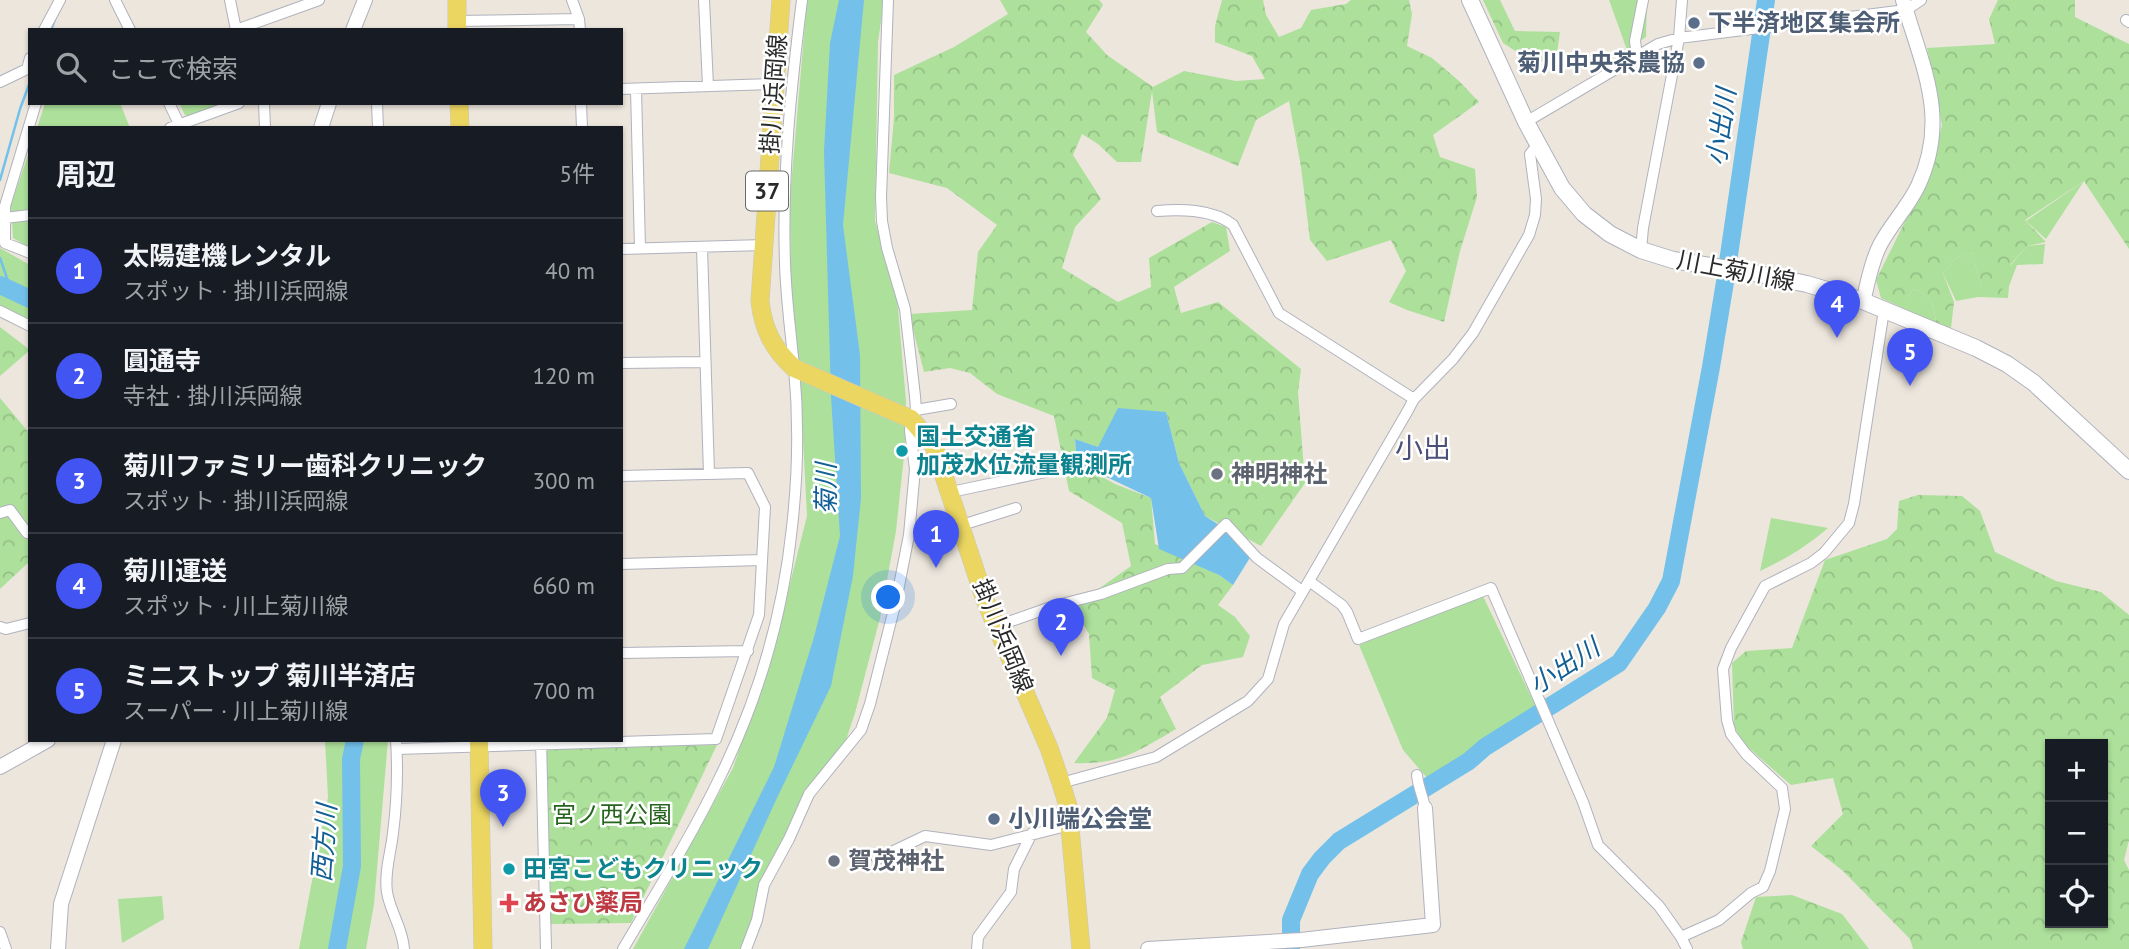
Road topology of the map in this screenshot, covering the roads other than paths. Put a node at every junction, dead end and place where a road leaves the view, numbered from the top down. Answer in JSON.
{"nodes":[{"id":1,"x":61,"y":0,"type":"edge"},
{"id":2,"x":115,"y":0,"type":"edge"},
{"id":3,"x":230,"y":0,"type":"edge"},
{"id":4,"x":319,"y":0,"type":"edge"},
{"id":5,"x":365,"y":0,"type":"edge"},
{"id":6,"x":457,"y":0,"type":"edge"},
{"id":7,"x":572,"y":0,"type":"edge"},
{"id":8,"x":704,"y":0,"type":"edge"},
{"id":9,"x":781,"y":0,"type":"edge"},
{"id":10,"x":802,"y":0,"type":"edge"},
{"id":11,"x":888,"y":0,"type":"edge"},
{"id":12,"x":1470,"y":0,"type":"edge"},
{"id":13,"x":1643,"y":0,"type":"edge"},
{"id":14,"x":1682,"y":0,"type":"edge"},
{"id":15,"x":1921,"y":0,"type":"edge"},
{"id":16,"x":1904,"y":5,"type":"edge"},
{"id":17,"x":580,"y":24,"type":"edge"},
{"id":18,"x":262,"y":25,"type":"edge"},
{"id":19,"x":457,"y":26,"type":"edge"},
{"id":20,"x":45,"y":28,"type":"edge"},
{"id":21,"x":129,"y":28,"type":"edge"},
{"id":22,"x":236,"y":28,"type":"edge"},
{"id":23,"x":354,"y":28,"type":"edge"},
{"id":24,"x":1679,"y":38,"type":"junction"},
{"id":25,"x":1637,"y":56,"type":"junction"},
{"id":26,"x":28,"y":65,"type":"edge"},
{"id":27,"x":0,"y":82,"type":"edge"},
{"id":28,"x":774,"y":84,"type":"junction"},
{"id":29,"x":708,"y":86,"type":"junction"},
{"id":30,"x":623,"y":89,"type":"edge"},
{"id":31,"x":636,"y":89,"type":"junction"},
{"id":32,"x":36,"y":105,"type":"edge"},
{"id":33,"x":170,"y":105,"type":"edge"},
{"id":34,"x":234,"y":105,"type":"edge"},
{"id":35,"x":264,"y":105,"type":"edge"},
{"id":36,"x":328,"y":105,"type":"edge"},
{"id":37,"x":377,"y":105,"type":"edge"},
{"id":38,"x":459,"y":105,"type":"edge"},
{"id":39,"x":581,"y":105,"type":"edge"},
{"id":40,"x":1526,"y":122,"type":"junction"},
{"id":41,"x":31,"y":126,"type":"edge"},
{"id":42,"x":177,"y":126,"type":"edge"},
{"id":43,"x":180,"y":126,"type":"edge"},
{"id":44,"x":265,"y":126,"type":"edge"},
{"id":45,"x":322,"y":126,"type":"edge"},
{"id":46,"x":378,"y":126,"type":"edge"},
{"id":47,"x":460,"y":126,"type":"edge"},
{"id":48,"x":582,"y":126,"type":"edge"},
{"id":49,"x":1538,"y":144,"type":"junction"},
{"id":50,"x":25,"y":153,"type":"edge"},
{"id":51,"x":1157,"y":211,"type":"dead end"},
{"id":52,"x":28,"y":215,"type":"edge"},
{"id":53,"x":5,"y":218,"type":"junction"},
{"id":54,"x":764,"y":245,"type":"junction"},
{"id":55,"x":702,"y":247,"type":"junction"},
{"id":56,"x":640,"y":248,"type":"junction"},
{"id":57,"x":623,"y":249,"type":"edge"},
{"id":58,"x":1642,"y":250,"type":"junction"},
{"id":59,"x":28,"y":252,"type":"edge"},
{"id":60,"x":1863,"y":301,"type":"junction"},
{"id":61,"x":1884,"y":310,"type":"junction"},
{"id":62,"x":0,"y":311,"type":"edge"},
{"id":63,"x":28,"y":325,"type":"edge"},
{"id":64,"x":705,"y":362,"type":"junction"},
{"id":65,"x":623,"y":363,"type":"edge"},
{"id":66,"x":796,"y":369,"type":"junction"},
{"id":67,"x":1414,"y":400,"type":"junction"},
{"id":68,"x":951,"y":404,"type":"dead end"},
{"id":69,"x":912,"y":416,"type":"junction"},
{"id":70,"x":1055,"y":470,"type":"dead end"},
{"id":71,"x":2129,"y":471,"type":"edge"},
{"id":72,"x":709,"y":474,"type":"junction"},
{"id":73,"x":623,"y":476,"type":"edge"},
{"id":74,"x":951,"y":492,"type":"junction"},
{"id":75,"x":1016,"y":508,"type":"dead end"},
{"id":76,"x":0,"y":513,"type":"edge"},
{"id":77,"x":962,"y":525,"type":"junction"},
{"id":78,"x":28,"y":533,"type":"edge"},
{"id":79,"x":762,"y":560,"type":"junction"},
{"id":80,"x":623,"y":564,"type":"edge"},
{"id":81,"x":1309,"y":581,"type":"junction"},
{"id":82,"x":1302,"y":591,"type":"junction"},
{"id":83,"x":28,"y":624,"type":"edge"},
{"id":84,"x":0,"y":626,"type":"edge"},
{"id":85,"x":997,"y":626,"type":"junction"},
{"id":86,"x":748,"y":651,"type":"junction"},
{"id":87,"x":623,"y":653,"type":"edge"},
{"id":88,"x":623,"y":741,"type":"edge"},
{"id":89,"x":44,"y":742,"type":"edge"},
{"id":90,"x":113,"y":742,"type":"edge"},
{"id":91,"x":571,"y":742,"type":"edge"},
{"id":92,"x":479,"y":743,"type":"edge"},
{"id":93,"x":541,"y":743,"type":"edge"},
{"id":94,"x":396,"y":745,"type":"edge"},
{"id":95,"x":0,"y":767,"type":"edge"},
{"id":96,"x":1417,"y":780,"type":"dead end"},
{"id":97,"x":1061,"y":783,"type":"junction"},
{"id":98,"x":1424,"y":803,"type":"joint"},
{"id":99,"x":1070,"y":825,"type":"junction"},
{"id":100,"x":1032,"y":833,"type":"junction"},
{"id":101,"x":877,"y":859,"type":"dead end"},
{"id":102,"x":0,"y":932,"type":"edge"},
{"id":103,"x":1681,"y":937,"type":"junction"},
{"id":104,"x":1246,"y":946,"type":"edge"},
{"id":105,"x":1202,"y":947,"type":"edge"},
{"id":106,"x":6,"y":949,"type":"edge"},
{"id":107,"x":58,"y":949,"type":"edge"},
{"id":108,"x":404,"y":949,"type":"edge"},
{"id":109,"x":483,"y":949,"type":"edge"},
{"id":110,"x":546,"y":949,"type":"edge"},
{"id":111,"x":623,"y":949,"type":"edge"},
{"id":112,"x":746,"y":949,"type":"edge"},
{"id":113,"x":977,"y":949,"type":"edge"},
{"id":114,"x":1073,"y":949,"type":"edge"},
{"id":115,"x":1081,"y":949,"type":"edge"},
{"id":116,"x":1148,"y":949,"type":"edge"},
{"id":117,"x":1687,"y":949,"type":"edge"}],
"edges":[{"from":1,"to":20,"type":"street"},
{"from":2,"to":21,"type":"street"},
{"from":3,"to":22,"type":"street"},
{"from":4,"to":18,"type":"street"},
{"from":5,"to":23,"type":"street"},
{"from":6,"to":19,"type":"main road"},
{"from":7,"to":17,"type":"street"},
{"from":8,"to":29,"type":"street"},
{"from":9,"to":28,"type":"main road","name":"掛川浜岡線","number":"37"},
{"from":10,"to":66,"type":"street"},
{"from":11,"to":69,"type":"street"},
{"from":12,"to":40,"type":"main road","name":"川上菊川線"},
{"from":13,"to":25,"type":"street"},
{"from":14,"to":24,"type":"street"},
{"from":15,"to":16,"type":"street"},
{"from":16,"to":24,"type":"street"},
{"from":16,"to":60,"type":"street"},
{"from":17,"to":19,"type":"street"},
{"from":24,"to":25,"type":"street"},
{"from":24,"to":58,"type":"street"},
{"from":25,"to":40,"type":"street"},
{"from":26,"to":27,"type":"street"},
{"from":28,"to":29,"type":"street"},
{"from":28,"to":54,"type":"main road","name":"掛川浜岡線","number":"37"},
{"from":29,"to":31,"type":"street"},
{"from":30,"to":31,"type":"street"},
{"from":31,"to":56,"type":"street"},
{"from":32,"to":41,"type":"street"},
{"from":33,"to":42,"type":"street"},
{"from":34,"to":43,"type":"street"},
{"from":35,"to":44,"type":"street"},
{"from":36,"to":45,"type":"street"},
{"from":37,"to":46,"type":"street"},
{"from":38,"to":47,"type":"main road"},
{"from":39,"to":48,"type":"street"},
{"from":40,"to":49,"type":"main road","name":"川上菊川線"},
{"from":49,"to":58,"type":"main road","name":"川上菊川線"},
{"from":49,"to":67,"type":"street"},
{"from":50,"to":53,"type":"street"},
{"from":51,"to":67,"type":"street"},
{"from":52,"to":53,"type":"street"},
{"from":53,"to":59,"type":"street"},
{"from":54,"to":55,"type":"street"},
{"from":54,"to":66,"type":"main road","name":"掛川浜岡線","number":"37"},
{"from":55,"to":56,"type":"street"},
{"from":55,"to":64,"type":"street"},
{"from":56,"to":57,"type":"street"},
{"from":58,"to":60,"type":"main road","name":"川上菊川線"},
{"from":60,"to":61,"type":"main road","name":"川上菊川線"},
{"from":61,"to":71,"type":"main road","name":"川上菊川線"},
{"from":61,"to":103,"type":"street"},
{"from":62,"to":63,"type":"street"},
{"from":64,"to":65,"type":"street"},
{"from":64,"to":72,"type":"street"},
{"from":66,"to":69,"type":"main road","name":"掛川浜岡線","number":"37"},
{"from":66,"to":111,"type":"street"},
{"from":67,"to":81,"type":"street"},
{"from":68,"to":69,"type":"street"},
{"from":69,"to":74,"type":"main road","name":"掛川浜岡線","number":"37"},
{"from":69,"to":112,"type":"street"},
{"from":70,"to":74,"type":"street"},
{"from":72,"to":73,"type":"street"},
{"from":72,"to":79,"type":"street"},
{"from":74,"to":77,"type":"main road","name":"掛川浜岡線","number":"37"},
{"from":75,"to":77,"type":"street"},
{"from":76,"to":78,"type":"street"},
{"from":77,"to":85,"type":"main road","name":"掛川浜岡線","number":"37"},
{"from":79,"to":80,"type":"street"},
{"from":79,"to":86,"type":"street"},
{"from":81,"to":82,"type":"street"},
{"from":81,"to":103,"type":"street"},
{"from":82,"to":85,"type":"street"},
{"from":82,"to":97,"type":"street"},
{"from":83,"to":84,"type":"street"},
{"from":85,"to":97,"type":"main road","name":"掛川浜岡線","number":"37"},
{"from":86,"to":87,"type":"street"},
{"from":86,"to":88,"type":"street"},
{"from":89,"to":95,"type":"street"},
{"from":90,"to":107,"type":"street"},
{"from":91,"to":93,"type":"street"},
{"from":92,"to":93,"type":"street"},
{"from":92,"to":94,"type":"street"},
{"from":92,"to":109,"type":"main road"},
{"from":93,"to":110,"type":"street"},
{"from":94,"to":108,"type":"street"},
{"from":96,"to":98,"type":"street"},
{"from":97,"to":99,"type":"main road","name":"掛川浜岡線","number":"37"},
{"from":98,"to":104,"type":"street"},
{"from":99,"to":100,"type":"street"},
{"from":99,"to":115,"type":"main road","name":"掛川浜岡線","number":"37"},
{"from":100,"to":101,"type":"street"},
{"from":100,"to":113,"type":"street"},
{"from":102,"to":106,"type":"street"},
{"from":103,"to":117,"type":"street"},
{"from":104,"to":105,"type":"street"},
{"from":105,"to":116,"type":"street"},
{"from":114,"to":115,"type":"street"}]}
